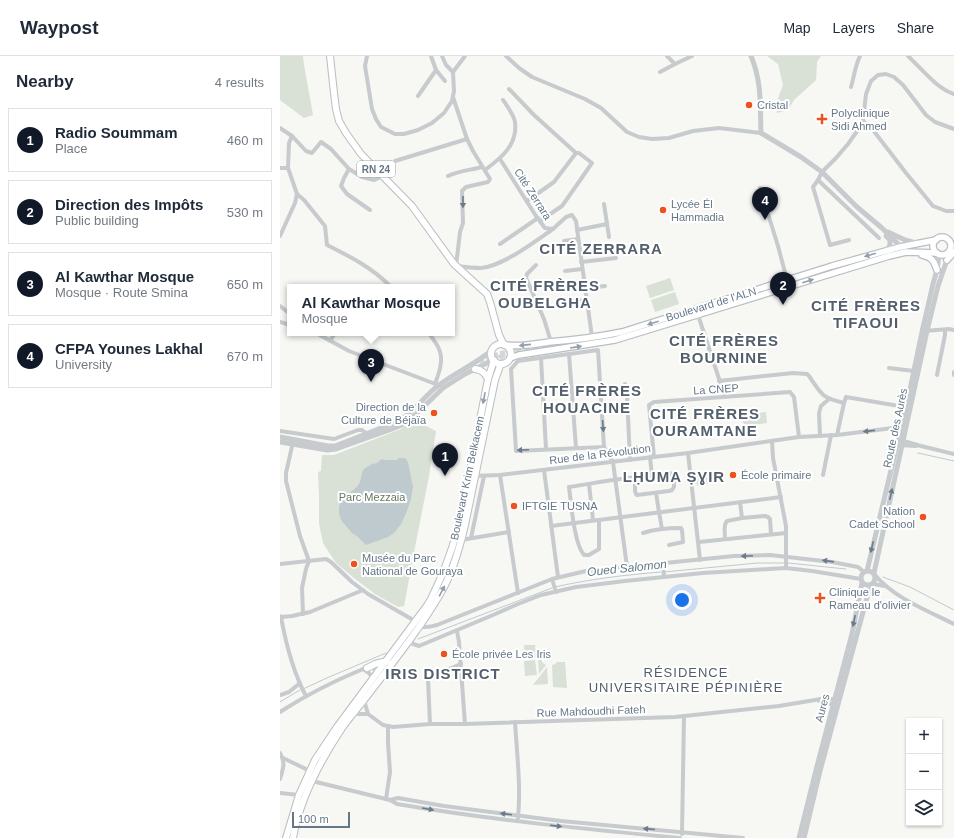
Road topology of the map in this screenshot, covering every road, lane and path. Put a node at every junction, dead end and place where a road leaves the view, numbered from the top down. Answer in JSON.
{"nodes":[{"id":1,"x":330,"y":56,"type":"edge"},
{"id":2,"x":367,"y":56,"type":"edge"},
{"id":3,"x":431,"y":56,"type":"edge"},
{"id":4,"x":442,"y":56,"type":"edge"},
{"id":5,"x":465,"y":56,"type":"edge"},
{"id":6,"x":506,"y":56,"type":"edge"},
{"id":7,"x":667,"y":56,"type":"edge"},
{"id":8,"x":692,"y":56,"type":"edge"},
{"id":9,"x":751,"y":56,"type":"edge"},
{"id":10,"x":860,"y":56,"type":"edge"},
{"id":11,"x":908,"y":56,"type":"edge"},
{"id":12,"x":676,"y":64,"type":"junction"},
{"id":13,"x":436,"y":70,"type":"junction"},
{"id":14,"x":453,"y":72,"type":"junction"},
{"id":15,"x":660,"y":72,"type":"dead end"},
{"id":16,"x":445,"y":81,"type":"dead end"},
{"id":17,"x":850,"y":87,"type":"dead end"},
{"id":18,"x":509,"y":89,"type":"dead end"},
{"id":19,"x":954,"y":94,"type":"edge"},
{"id":20,"x":418,"y":96,"type":"dead end"},
{"id":21,"x":453,"y":98,"type":"junction"},
{"id":22,"x":503,"y":100,"type":"dead end"},
{"id":23,"x":864,"y":121,"type":"junction"},
{"id":24,"x":280,"y":128,"type":"edge"},
{"id":25,"x":954,"y":129,"type":"edge"},
{"id":26,"x":761,"y":133,"type":"junction"},
{"id":27,"x":292,"y":136,"type":"junction"},
{"id":28,"x":467,"y":139,"type":"junction"},
{"id":29,"x":576,"y":153,"type":"junction"},
{"id":30,"x":500,"y":159,"type":"junction"},
{"id":31,"x":395,"y":161,"type":"dead end"},
{"id":32,"x":280,"y":168,"type":"edge"},
{"id":33,"x":288,"y":168,"type":"junction"},
{"id":34,"x":483,"y":168,"type":"junction"},
{"id":35,"x":349,"y":169,"type":"junction"},
{"id":36,"x":822,"y":172,"type":"junction"},
{"id":37,"x":383,"y":176,"type":"junction"},
{"id":38,"x":448,"y":176,"type":"dead end"},
{"id":39,"x":818,"y":180,"type":"junction"},
{"id":40,"x":760,"y":188,"type":"dead end"},
{"id":41,"x":297,"y":194,"type":"junction"},
{"id":42,"x":527,"y":201,"type":"junction"},
{"id":43,"x":604,"y":204,"type":"dead end"},
{"id":44,"x":370,"y":210,"type":"dead end"},
{"id":45,"x":954,"y":211,"type":"edge"},
{"id":46,"x":539,"y":220,"type":"junction"},
{"id":47,"x":607,"y":224,"type":"junction"},
{"id":48,"x":882,"y":228,"type":"junction"},
{"id":49,"x":552,"y":230,"type":"junction"},
{"id":50,"x":577,"y":230,"type":"junction"},
{"id":51,"x":954,"y":235,"type":"edge"},
{"id":52,"x":280,"y":236,"type":"edge"},
{"id":53,"x":609,"y":237,"type":"dead end"},
{"id":54,"x":578,"y":238,"type":"junction"},
{"id":55,"x":879,"y":238,"type":"dead end"},
{"id":56,"x":946,"y":238,"type":"junction"},
{"id":57,"x":848,"y":240,"type":"dead end"},
{"id":58,"x":936,"y":240,"type":"junction"},
{"id":59,"x":564,"y":241,"type":"dead end"},
{"id":60,"x":916,"y":243,"type":"junction"},
{"id":61,"x":500,"y":244,"type":"dead end"},
{"id":62,"x":900,"y":247,"type":"junction"},
{"id":63,"x":887,"y":250,"type":"junction"},
{"id":64,"x":952,"y":250,"type":"edge"},
{"id":65,"x":906,"y":252,"type":"junction"},
{"id":66,"x":938,"y":254,"type":"junction"},
{"id":67,"x":616,"y":258,"type":"dead end"},
{"id":68,"x":947,"y":260,"type":"joint"},
{"id":69,"x":581,"y":262,"type":"junction"},
{"id":70,"x":536,"y":265,"type":"dead end"},
{"id":71,"x":456,"y":266,"type":"junction"},
{"id":72,"x":582,"y":269,"type":"junction"},
{"id":73,"x":565,"y":270,"type":"dead end"},
{"id":74,"x":937,"y":270,"type":"junction"},
{"id":75,"x":787,"y":280,"type":"junction"},
{"id":76,"x":388,"y":284,"type":"edge"},
{"id":77,"x":605,"y":286,"type":"dead end"},
{"id":78,"x":585,"y":289,"type":"junction"},
{"id":79,"x":587,"y":300,"type":"junction"},
{"id":80,"x":573,"y":301,"type":"dead end"},
{"id":81,"x":698,"y":316,"type":"junction"},
{"id":82,"x":945,"y":330,"type":"junction"},
{"id":83,"x":954,"y":330,"type":"edge"},
{"id":84,"x":924,"y":332,"type":"junction"},
{"id":85,"x":499,"y":335,"type":"junction"},
{"id":86,"x":321,"y":336,"type":"edge"},
{"id":87,"x":333,"y":336,"type":"edge"},
{"id":88,"x":431,"y":336,"type":"edge"},
{"id":89,"x":592,"y":337,"type":"junction"},
{"id":90,"x":330,"y":341,"type":"junction"},
{"id":91,"x":551,"y":342,"type":"junction"},
{"id":92,"x":598,"y":343,"type":"junction"},
{"id":93,"x":505,"y":345,"type":"junction"},
{"id":94,"x":494,"y":348,"type":"junction"},
{"id":95,"x":598,"y":350,"type":"junction"},
{"id":96,"x":569,"y":354,"type":"junction"},
{"id":97,"x":510,"y":358,"type":"junction"},
{"id":98,"x":541,"y":358,"type":"junction"},
{"id":99,"x":493,"y":360,"type":"junction"},
{"id":100,"x":502,"y":364,"type":"junction"},
{"id":101,"x":889,"y":368,"type":"dead end"},
{"id":102,"x":475,"y":369,"type":"junction"},
{"id":103,"x":914,"y":371,"type":"junction"},
{"id":104,"x":937,"y":375,"type":"dead end"},
{"id":105,"x":488,"y":379,"type":"junction"},
{"id":106,"x":719,"y":381,"type":"junction"},
{"id":107,"x":436,"y":384,"type":"junction"},
{"id":108,"x":625,"y":384,"type":"dead end"},
{"id":109,"x":725,"y":397,"type":"junction"},
{"id":110,"x":829,"y":399,"type":"junction"},
{"id":111,"x":844,"y":403,"type":"junction"},
{"id":112,"x":906,"y":407,"type":"junction"},
{"id":113,"x":901,"y":427,"type":"junction"},
{"id":114,"x":280,"y":431,"type":"edge"},
{"id":115,"x":366,"y":434,"type":"junction"},
{"id":116,"x":837,"y":434,"type":"junction"},
{"id":117,"x":831,"y":435,"type":"junction"},
{"id":118,"x":820,"y":436,"type":"junction"},
{"id":119,"x":280,"y":437,"type":"edge"},
{"id":120,"x":799,"y":437,"type":"junction"},
{"id":121,"x":334,"y":439,"type":"junction"},
{"id":122,"x":772,"y":441,"type":"junction"},
{"id":123,"x":280,"y":442,"type":"edge"},
{"id":124,"x":293,"y":442,"type":"junction"},
{"id":125,"x":900,"y":443,"type":"junction"},
{"id":126,"x":604,"y":446,"type":"junction"},
{"id":127,"x":336,"y":448,"type":"junction"},
{"id":128,"x":576,"y":448,"type":"junction"},
{"id":129,"x":546,"y":449,"type":"junction"},
{"id":130,"x":688,"y":453,"type":"junction"},
{"id":131,"x":954,"y":454,"type":"edge"},
{"id":132,"x":652,"y":457,"type":"junction"},
{"id":133,"x":630,"y":460,"type":"junction"},
{"id":134,"x":613,"y":462,"type":"junction"},
{"id":135,"x":544,"y":470,"type":"junction"},
{"id":136,"x":500,"y":475,"type":"junction"},
{"id":137,"x":823,"y":475,"type":"dead end"},
{"id":138,"x":472,"y":476,"type":"junction"},
{"id":139,"x":484,"y":476,"type":"junction"},
{"id":140,"x":652,"y":476,"type":"junction"},
{"id":141,"x":635,"y":477,"type":"junction"},
{"id":142,"x":615,"y":480,"type":"junction"},
{"id":143,"x":589,"y":484,"type":"junction"},
{"id":144,"x":656,"y":493,"type":"junction"},
{"id":145,"x":781,"y":497,"type":"junction"},
{"id":146,"x":740,"y":502,"type":"junction"},
{"id":147,"x":694,"y":508,"type":"junction"},
{"id":148,"x":659,"y":512,"type":"junction"},
{"id":149,"x":620,"y":517,"type":"junction"},
{"id":150,"x":742,"y":518,"type":"junction"},
{"id":151,"x":593,"y":520,"type":"junction"},
{"id":152,"x":598,"y":520,"type":"junction"},
{"id":153,"x":574,"y":523,"type":"junction"},
{"id":154,"x":551,"y":526,"type":"junction"},
{"id":155,"x":662,"y":529,"type":"junction"},
{"id":156,"x":509,"y":532,"type":"junction"},
{"id":157,"x":643,"y":533,"type":"dead end"},
{"id":158,"x":786,"y":533,"type":"junction"},
{"id":159,"x":771,"y":534,"type":"junction"},
{"id":160,"x":471,"y":538,"type":"junction"},
{"id":161,"x":725,"y":538,"type":"junction"},
{"id":162,"x":461,"y":540,"type":"junction"},
{"id":163,"x":699,"y":542,"type":"junction"},
{"id":164,"x":669,"y":545,"type":"dead end"},
{"id":165,"x":786,"y":556,"type":"junction"},
{"id":166,"x":700,"y":560,"type":"junction"},
{"id":167,"x":309,"y":561,"type":"junction"},
{"id":168,"x":280,"y":564,"type":"edge"},
{"id":169,"x":662,"y":565,"type":"junction"},
{"id":170,"x":627,"y":567,"type":"junction"},
{"id":171,"x":786,"y":568,"type":"junction"},
{"id":172,"x":865,"y":572,"type":"junction"},
{"id":173,"x":874,"y":574,"type":"junction"},
{"id":174,"x":664,"y":575,"type":"junction"},
{"id":175,"x":558,"y":577,"type":"junction"},
{"id":176,"x":552,"y":581,"type":"junction"},
{"id":177,"x":862,"y":581,"type":"junction"},
{"id":178,"x":872,"y":585,"type":"junction"},
{"id":179,"x":885,"y":586,"type":"junction"},
{"id":180,"x":363,"y":590,"type":"junction"},
{"id":181,"x":556,"y":591,"type":"junction"},
{"id":182,"x":518,"y":593,"type":"junction"},
{"id":183,"x":304,"y":614,"type":"junction"},
{"id":184,"x":281,"y":616,"type":"edge"},
{"id":185,"x":419,"y":623,"type":"junction"},
{"id":186,"x":954,"y":624,"type":"edge"},
{"id":187,"x":457,"y":631,"type":"junction"},
{"id":188,"x":408,"y":642,"type":"junction"},
{"id":189,"x":387,"y":661,"type":"junction"},
{"id":190,"x":461,"y":664,"type":"junction"},
{"id":191,"x":365,"y":669,"type":"junction"},
{"id":192,"x":380,"y":674,"type":"junction"},
{"id":193,"x":373,"y":679,"type":"junction"},
{"id":194,"x":300,"y":684,"type":"junction"},
{"id":195,"x":280,"y":695,"type":"edge"},
{"id":196,"x":306,"y":695,"type":"junction"},
{"id":197,"x":364,"y":700,"type":"junction"},
{"id":198,"x":837,"y":702,"type":"junction"},
{"id":199,"x":280,"y":712,"type":"edge"},
{"id":200,"x":353,"y":714,"type":"junction"},
{"id":201,"x":368,"y":714,"type":"junction"},
{"id":202,"x":684,"y":716,"type":"junction"},
{"id":203,"x":516,"y":722,"type":"junction"},
{"id":204,"x":430,"y":724,"type":"junction"},
{"id":205,"x":465,"y":724,"type":"junction"},
{"id":206,"x":388,"y":726,"type":"junction"},
{"id":207,"x":280,"y":754,"type":"edge"},
{"id":208,"x":283,"y":758,"type":"junction"},
{"id":209,"x":310,"y":771,"type":"junction"},
{"id":210,"x":280,"y":779,"type":"edge"},
{"id":211,"x":312,"y":781,"type":"junction"},
{"id":212,"x":280,"y":793,"type":"edge"},
{"id":213,"x":299,"y":795,"type":"junction"},
{"id":214,"x":388,"y":799,"type":"junction"},
{"id":215,"x":518,"y":816,"type":"junction"},
{"id":216,"x":518,"y":821,"type":"junction"},
{"id":217,"x":630,"y":828,"type":"junction"},
{"id":218,"x":682,"y":832,"type":"junction"},
{"id":219,"x":630,"y":833,"type":"junction"},
{"id":220,"x":799,"y":837,"type":"edge"},
{"id":221,"x":286,"y":838,"type":"edge"},
{"id":222,"x":293,"y":838,"type":"edge"},
{"id":223,"x":681,"y":838,"type":"edge"},
{"id":224,"x":743,"y":838,"type":"edge"}],
"edges":[{"from":1,"to":37,"type":"main road","number":"RN 24"},
{"from":2,"to":21,"type":"street"},
{"from":3,"to":13,"type":"street"},
{"from":4,"to":14,"type":"street"},
{"from":5,"to":14,"type":"street"},
{"from":6,"to":26,"type":"street"},
{"from":7,"to":12,"type":"street"},
{"from":8,"to":12,"type":"street"},
{"from":9,"to":26,"type":"street"},
{"from":10,"to":17,"type":"street"},
{"from":11,"to":19,"type":"street"},
{"from":12,"to":15,"type":"street"},
{"from":13,"to":16,"type":"street"},
{"from":13,"to":20,"type":"street"},
{"from":14,"to":21,"type":"street"},
{"from":18,"to":29,"type":"street"},
{"from":21,"to":28,"type":"street"},
{"from":22,"to":30,"type":"street"},
{"from":23,"to":25,"type":"street"},
{"from":23,"to":36,"type":"street"},
{"from":23,"to":45,"type":"street"},
{"from":24,"to":27,"type":"street"},
{"from":26,"to":36,"type":"street"},
{"from":27,"to":33,"type":"street"},
{"from":27,"to":35,"type":"street"},
{"from":28,"to":31,"type":"street"},
{"from":28,"to":34,"type":"street"},
{"from":29,"to":42,"type":"street"},
{"from":29,"to":46,"type":"street"},
{"from":30,"to":34,"type":"street"},
{"from":30,"to":42,"type":"street","name":"Cité Zerrara"},
{"from":32,"to":33,"type":"street"},
{"from":33,"to":41,"type":"street"},
{"from":34,"to":38,"type":"street"},
{"from":34,"to":71,"type":"street","one_way":true},
{"from":35,"to":37,"type":"street"},
{"from":35,"to":44,"type":"street"},
{"from":36,"to":39,"type":"street"},
{"from":36,"to":48,"type":"street"},
{"from":37,"to":71,"type":"main road","number":"RN 24"},
{"from":39,"to":55,"type":"street"},
{"from":39,"to":57,"type":"street"},
{"from":40,"to":75,"type":"street"},
{"from":41,"to":52,"type":"street"},
{"from":41,"to":76,"type":"street"},
{"from":42,"to":46,"type":"street","name":"Cité Zerrara"},
{"from":43,"to":47,"type":"street"},
{"from":46,"to":49,"type":"street","name":"Cité Zerrara"},
{"from":46,"to":61,"type":"street"},
{"from":47,"to":50,"type":"street"},
{"from":47,"to":53,"type":"street"},
{"from":48,"to":60,"type":"street"},
{"from":48,"to":62,"type":"street"},
{"from":48,"to":63,"type":"street"},
{"from":49,"to":50,"type":"street","name":"Cité Zerrara"},
{"from":49,"to":71,"type":"street"},
{"from":50,"to":54,"type":"street","name":"Cité Zerrara"},
{"from":51,"to":56,"type":"main road"},
{"from":54,"to":59,"type":"street"},
{"from":54,"to":69,"type":"street","name":"Cité Zerrara"},
{"from":56,"to":58,"type":"main road"},
{"from":56,"to":64,"type":"main road"},
{"from":58,"to":60,"type":"main road","name":"Boulevard de l'ALN"},
{"from":58,"to":66,"type":"main road"},
{"from":60,"to":62,"type":"main road","name":"Boulevard de l'ALN"},
{"from":62,"to":63,"type":"main road","name":"Boulevard de l'ALN"},
{"from":62,"to":65,"type":"street"},
{"from":63,"to":75,"type":"main road","name":"Boulevard de l'ALN","one_way":true},
{"from":64,"to":66,"type":"main road"},
{"from":64,"to":68,"type":"main road"},
{"from":65,"to":66,"type":"main road","name":"Boulevard de l'ALN"},
{"from":65,"to":74,"type":"main road"},
{"from":81,"to":65,"type":"main road","name":"Boulevard de l'ALN","one_way":true},
{"from":66,"to":74,"type":"street"},
{"from":67,"to":69,"type":"street"},
{"from":68,"to":84,"type":"street"},
{"from":69,"to":72,"type":"street","name":"Cité Zerrara"},
{"from":70,"to":91,"type":"street"},
{"from":71,"to":85,"type":"main road","number":"RN 24"},
{"from":72,"to":73,"type":"street"},
{"from":72,"to":78,"type":"street","name":"Cité Zerrara"},
{"from":74,"to":84,"type":"street"},
{"from":75,"to":89,"type":"main road","name":"Boulevard de l'ALN","one_way":true},
{"from":77,"to":78,"type":"street"},
{"from":78,"to":79,"type":"street","name":"Cité Zerrara"},
{"from":79,"to":80,"type":"street"},
{"from":79,"to":89,"type":"street","name":"Cité Zerrara"},
{"from":81,"to":92,"type":"main road","name":"Boulevard de l'ALN"},
{"from":81,"to":106,"type":"street"},
{"from":82,"to":83,"type":"street"},
{"from":82,"to":84,"type":"street"},
{"from":82,"to":104,"type":"street"},
{"from":84,"to":103,"type":"street","name":"Route des Aurès"},
{"from":84,"to":125,"type":"street","name":"Route des Aurès"},
{"from":85,"to":93,"type":"main road","number":"RN 24"},
{"from":85,"to":94,"type":"main road"},
{"from":86,"to":90,"type":"street"},
{"from":87,"to":90,"type":"street"},
{"from":88,"to":107,"type":"street"},
{"from":89,"to":91,"type":"main road","name":"Boulevard de l'ALN"},
{"from":90,"to":107,"type":"street"},
{"from":91,"to":93,"type":"main road","name":"Boulevard de l'ALN","one_way":true},
{"from":92,"to":95,"type":"street"},
{"from":97,"to":92,"type":"main road","name":"Boulevard de l'ALN","one_way":true},
{"from":93,"to":94,"type":"main road"},
{"from":93,"to":97,"type":"main road"},
{"from":94,"to":99,"type":"main road"},
{"from":94,"to":107,"type":"street"},
{"from":95,"to":96,"type":"street"},
{"from":95,"to":126,"type":"street","one_way":true},
{"from":96,"to":98,"type":"street"},
{"from":96,"to":128,"type":"street"},
{"from":97,"to":100,"type":"main road"},
{"from":98,"to":129,"type":"street"},
{"from":129,"to":98,"type":"street","one_way":true},
{"from":99,"to":100,"type":"main road"},
{"from":99,"to":102,"type":"street"},
{"from":99,"to":105,"type":"main road","name":"Boulevard Krim Belkacem"},
{"from":100,"to":138,"type":"main road","name":"Boulevard Krim Belkacem"},
{"from":101,"to":103,"type":"street"},
{"from":102,"to":105,"type":"main road"},
{"from":102,"to":127,"type":"street"},
{"from":103,"to":112,"type":"street","name":"Route des Aurès"},
{"from":105,"to":138,"type":"main road","name":"Boulevard Krim Belkacem","one_way":true},
{"from":106,"to":109,"type":"street"},
{"from":106,"to":110,"type":"street"},
{"from":107,"to":115,"type":"street"},
{"from":108,"to":133,"type":"street"},
{"from":109,"to":120,"type":"street","name":"La CNEP"},
{"from":109,"to":132,"type":"street","name":"La CNEP"},
{"from":110,"to":111,"type":"street"},
{"from":110,"to":118,"type":"street"},
{"from":111,"to":112,"type":"street"},
{"from":111,"to":116,"type":"street"},
{"from":112,"to":113,"type":"street","name":"Route des Aurès"},
{"from":113,"to":116,"type":"street","name":"Rue de la Révolution","one_way":true},
{"from":113,"to":125,"type":"street","name":"Route des Aurès"},
{"from":114,"to":121,"type":"street"},
{"from":115,"to":121,"type":"street"},
{"from":115,"to":127,"type":"street"},
{"from":116,"to":117,"type":"street","name":"Rue de la Révolution"},
{"from":117,"to":118,"type":"street","name":"Rue de la Révolution"},
{"from":117,"to":137,"type":"street"},
{"from":118,"to":120,"type":"street","name":"Rue de la Révolution"},
{"from":119,"to":124,"type":"street"},
{"from":120,"to":122,"type":"street","name":"Rue de la Révolution"},
{"from":121,"to":127,"type":"street"},
{"from":122,"to":130,"type":"street","name":"Rue de la Révolution"},
{"from":122,"to":145,"type":"street"},
{"from":123,"to":124,"type":"street"},
{"from":124,"to":127,"type":"street"},
{"from":124,"to":167,"type":"street"},
{"from":125,"to":131,"type":"street"},
{"from":125,"to":172,"type":"street","name":"Route des Aurès","one_way":true},
{"from":173,"to":125,"type":"street","name":"Route des Aurès","one_way":true},
{"from":126,"to":128,"type":"street"},
{"from":126,"to":134,"type":"street"},
{"from":128,"to":129,"type":"street"},
{"from":130,"to":132,"type":"street","name":"Rue de la Révolution"},
{"from":130,"to":147,"type":"street"},
{"from":132,"to":133,"type":"street","name":"Rue de la Révolution"},
{"from":132,"to":140,"type":"street"},
{"from":133,"to":134,"type":"street","name":"Rue de la Révolution"},
{"from":134,"to":135,"type":"street","name":"Rue de la Révolution"},
{"from":134,"to":142,"type":"street"},
{"from":135,"to":136,"type":"street","name":"Rue de la Révolution"},
{"from":135,"to":154,"type":"street"},
{"from":136,"to":139,"type":"street","name":"Rue de la Révolution"},
{"from":136,"to":156,"type":"street"},
{"from":138,"to":139,"type":"street","name":"Rue de la Révolution"},
{"from":138,"to":162,"type":"main road","name":"Boulevard Krim Belkacem"},
{"from":138,"to":185,"type":"main road","name":"Boulevard Krim Belkacem"},
{"from":139,"to":160,"type":"street"},
{"from":140,"to":141,"type":"street"},
{"from":140,"to":144,"type":"street"},
{"from":141,"to":142,"type":"street"},
{"from":141,"to":144,"type":"street"},
{"from":142,"to":143,"type":"street"},
{"from":142,"to":149,"type":"street"},
{"from":143,"to":151,"type":"street"},
{"from":143,"to":153,"type":"street"},
{"from":144,"to":148,"type":"street"},
{"from":145,"to":146,"type":"street"},
{"from":145,"to":158,"type":"street"},
{"from":146,"to":147,"type":"street"},
{"from":146,"to":150,"type":"street"},
{"from":147,"to":148,"type":"street"},
{"from":147,"to":163,"type":"street"},
{"from":148,"to":149,"type":"street"},
{"from":148,"to":155,"type":"street"},
{"from":149,"to":152,"type":"street"},
{"from":149,"to":170,"type":"street"},
{"from":150,"to":159,"type":"street"},
{"from":150,"to":161,"type":"street"},
{"from":151,"to":152,"type":"street"},
{"from":151,"to":153,"type":"street"},
{"from":152,"to":153,"type":"street"},
{"from":153,"to":154,"type":"street"},
{"from":154,"to":175,"type":"street"},
{"from":155,"to":157,"type":"street"},
{"from":155,"to":164,"type":"street"},
{"from":156,"to":160,"type":"street"},
{"from":156,"to":182,"type":"street"},
{"from":158,"to":159,"type":"street"},
{"from":158,"to":165,"type":"street"},
{"from":159,"to":161,"type":"street"},
{"from":160,"to":162,"type":"street"},
{"from":161,"to":163,"type":"street"},
{"from":185,"to":162,"type":"main road","name":"Boulevard Krim Belkacem","one_way":true},
{"from":163,"to":166,"type":"street"},
{"from":165,"to":166,"type":"street","one_way":true},
{"from":165,"to":171,"type":"street"},
{"from":172,"to":165,"type":"street","one_way":true},
{"from":166,"to":169,"type":"street"},
{"from":167,"to":168,"type":"street"},
{"from":167,"to":180,"type":"street"},
{"from":167,"to":183,"type":"street"},
{"from":169,"to":170,"type":"street"},
{"from":169,"to":174,"type":"street"},
{"from":170,"to":175,"type":"street"},
{"from":171,"to":174,"type":"street"},
{"from":171,"to":177,"type":"street"},
{"from":172,"to":173,"type":"street"},
{"from":172,"to":177,"type":"street"},
{"from":173,"to":178,"type":"street"},
{"from":173,"to":179,"type":"street"},
{"from":174,"to":181,"type":"street"},
{"from":175,"to":176,"type":"street"},
{"from":176,"to":181,"type":"street"},
{"from":176,"to":182,"type":"street"},
{"from":177,"to":178,"type":"street"},
{"from":177,"to":198,"type":"street","name":"Aures","one_way":true},
{"from":178,"to":179,"type":"street"},
{"from":178,"to":198,"type":"street","name":"Aures"},
{"from":179,"to":186,"type":"street"},
{"from":180,"to":183,"type":"street"},
{"from":180,"to":185,"type":"street"},
{"from":181,"to":187,"type":"street"},
{"from":182,"to":185,"type":"street"},
{"from":183,"to":184,"type":"street"},
{"from":184,"to":194,"type":"street"},
{"from":185,"to":188,"type":"main road","name":"Boulevard Krim Belkacem"},
{"from":185,"to":189,"type":"main road","name":"Boulevard Krim Belkacem"},
{"from":187,"to":188,"type":"street"},
{"from":187,"to":190,"type":"street"},
{"from":188,"to":192,"type":"main road","name":"Boulevard Krim Belkacem"},
{"from":189,"to":191,"type":"main road"},
{"from":189,"to":192,"type":"main road","name":"Boulevard Krim Belkacem"},
{"from":190,"to":204,"type":"street"},
{"from":190,"to":205,"type":"street"},
{"from":191,"to":192,"type":"street"},
{"from":191,"to":193,"type":"street"},
{"from":191,"to":196,"type":"street"},
{"from":192,"to":193,"type":"main road","name":"Boulevard Krim Belkacem"},
{"from":192,"to":197,"type":"main road","name":"Boulevard Krim Belkacem"},
{"from":193,"to":209,"type":"main road","name":"Boulevard Krim Belkacem"},
{"from":194,"to":195,"type":"street"},
{"from":194,"to":196,"type":"street"},
{"from":196,"to":199,"type":"street"},
{"from":197,"to":200,"type":"main road","name":"Boulevard Krim Belkacem"},
{"from":197,"to":201,"type":"street"},
{"from":198,"to":202,"type":"street","name":"Rue Mahdoudhi Fateh"},
{"from":198,"to":220,"type":"street","name":"Aures"},
{"from":200,"to":201,"type":"street"},
{"from":200,"to":211,"type":"main road","name":"Boulevard Krim Belkacem"},
{"from":201,"to":206,"type":"street"},
{"from":202,"to":203,"type":"street","name":"Rue Mahdoudhi Fateh"},
{"from":202,"to":218,"type":"street"},
{"from":203,"to":205,"type":"street","name":"Rue Mahdoudhi Fateh"},
{"from":203,"to":215,"type":"street"},
{"from":204,"to":205,"type":"street","name":"Rue Mahdoudhi Fateh"},
{"from":204,"to":206,"type":"street","name":"Rue Mahdoudhi Fateh"},
{"from":206,"to":214,"type":"street"},
{"from":207,"to":208,"type":"street"},
{"from":208,"to":209,"type":"street"},
{"from":208,"to":210,"type":"street"},
{"from":209,"to":213,"type":"main road","name":"Boulevard Krim Belkacem"},
{"from":211,"to":214,"type":"street"},
{"from":211,"to":222,"type":"main road","name":"Boulevard Krim Belkacem"},
{"from":212,"to":213,"type":"street"},
{"from":213,"to":221,"type":"main road","name":"Boulevard Krim Belkacem"},
{"from":215,"to":214,"type":"street","one_way":true},
{"from":214,"to":216,"type":"street","one_way":true},
{"from":215,"to":216,"type":"street"},
{"from":215,"to":217,"type":"street"},
{"from":216,"to":219,"type":"street","one_way":true},
{"from":218,"to":217,"type":"street","one_way":true},
{"from":217,"to":219,"type":"street"},
{"from":218,"to":223,"type":"street"},
{"from":218,"to":224,"type":"street"},
{"from":219,"to":223,"type":"street"}]}
